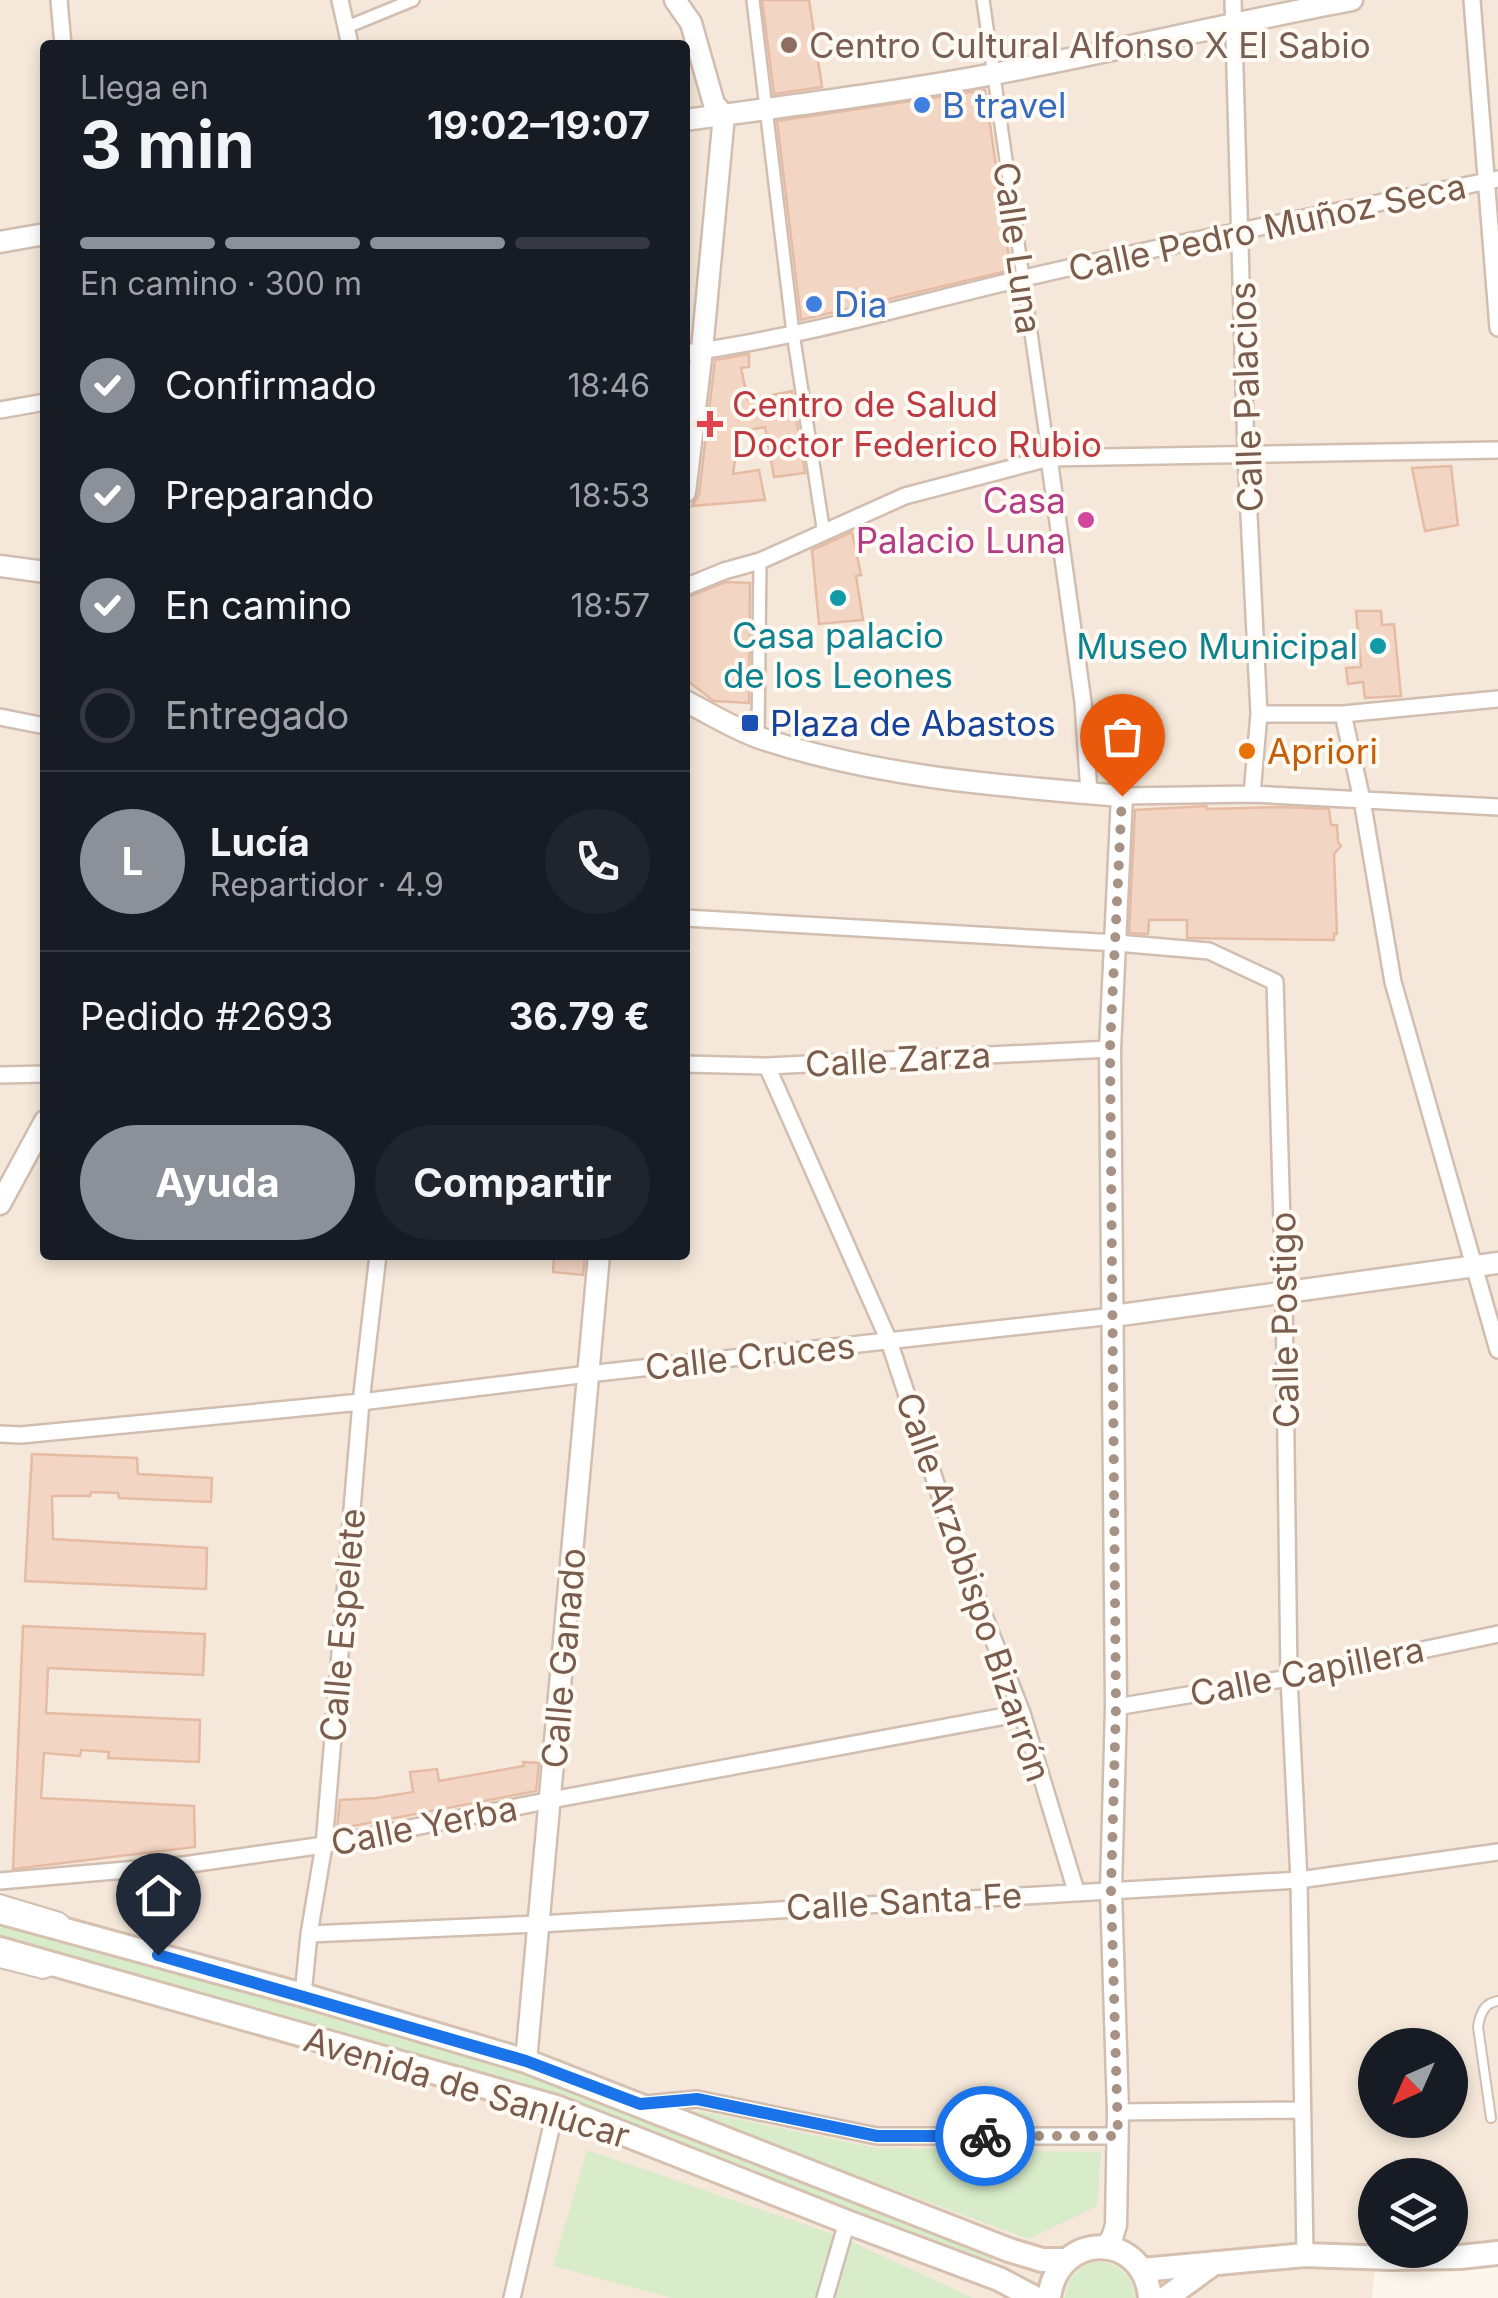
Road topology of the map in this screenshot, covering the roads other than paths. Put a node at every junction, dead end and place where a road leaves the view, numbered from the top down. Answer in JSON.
{"nodes":[{"id":1,"x":58,"y":0,"type":"edge"},
{"id":2,"x":340,"y":0,"type":"edge"},
{"id":3,"x":413,"y":0,"type":"edge"},
{"id":4,"x":675,"y":0,"type":"edge"},
{"id":5,"x":754,"y":0,"type":"edge"},
{"id":6,"x":983,"y":0,"type":"edge"},
{"id":7,"x":1233,"y":0,"type":"edge"},
{"id":8,"x":1352,"y":0,"type":"edge"},
{"id":9,"x":1472,"y":0,"type":"edge"},
{"id":10,"x":1234,"y":22,"type":"junction"},
{"id":11,"x":347,"y":28,"type":"junction"},
{"id":12,"x":62,"y":40,"type":"edge"},
{"id":13,"x":349,"y":40,"type":"edge"},
{"id":14,"x":994,"y":74,"type":"junction"},
{"id":15,"x":766,"y":110,"type":"junction"},
{"id":16,"x":724,"y":115,"type":"junction"},
{"id":17,"x":690,"y":119,"type":"edge"},
{"id":18,"x":1493,"y":180,"type":"edge"},
{"id":19,"x":1242,"y":230,"type":"junction"},
{"id":20,"x":40,"y":235,"type":"edge"},
{"id":21,"x":0,"y":242,"type":"edge"},
{"id":22,"x":1023,"y":279,"type":"junction"},
{"id":23,"x":1498,"y":328,"type":"edge"},
{"id":24,"x":793,"y":332,"type":"junction"},
{"id":25,"x":694,"y":351,"type":"edge"},
{"id":26,"x":40,"y":403,"type":"edge"},
{"id":27,"x":0,"y":410,"type":"edge"},
{"id":28,"x":690,"y":414,"type":"edge"},
{"id":29,"x":1498,"y":450,"type":"edge"},
{"id":30,"x":1246,"y":455,"type":"junction"},
{"id":31,"x":1049,"y":458,"type":"junction"},
{"id":32,"x":824,"y":534,"type":"junction"},
{"id":33,"x":760,"y":561,"type":"junction"},
{"id":34,"x":0,"y":566,"type":"edge"},
{"id":35,"x":40,"y":571,"type":"edge"},
{"id":36,"x":690,"y":585,"type":"edge"},
{"id":37,"x":1498,"y":699,"type":"edge"},
{"id":38,"x":690,"y":703,"type":"edge"},
{"id":39,"x":1259,"y":714,"type":"junction"},
{"id":40,"x":1344,"y":714,"type":"junction"},
{"id":41,"x":0,"y":718,"type":"edge"},
{"id":42,"x":40,"y":725,"type":"edge"},
{"id":43,"x":758,"y":737,"type":"junction"},
{"id":44,"x":1089,"y":793,"type":"junction"},
{"id":45,"x":1252,"y":794,"type":"junction"},
{"id":46,"x":1122,"y":796,"type":"junction"},
{"id":47,"x":1362,"y":800,"type":"junction"},
{"id":48,"x":1498,"y":807,"type":"edge"},
{"id":49,"x":690,"y":918,"type":"edge"},
{"id":50,"x":1117,"y":943,"type":"junction"},
{"id":51,"x":1110,"y":1048,"type":"junction"},
{"id":52,"x":690,"y":1064,"type":"edge"},
{"id":53,"x":767,"y":1066,"type":"junction"},
{"id":54,"x":40,"y":1074,"type":"edge"},
{"id":55,"x":0,"y":1075,"type":"edge"},
{"id":56,"x":40,"y":1129,"type":"edge"},
{"id":57,"x":0,"y":1204,"type":"edge"},
{"id":58,"x":377,"y":1260,"type":"edge"},
{"id":59,"x":599,"y":1260,"type":"edge"},
{"id":60,"x":1498,"y":1263,"type":"edge"},
{"id":61,"x":1474,"y":1267,"type":"junction"},
{"id":62,"x":1284,"y":1292,"type":"junction"},
{"id":63,"x":1113,"y":1316,"type":"junction"},
{"id":64,"x":889,"y":1340,"type":"junction"},
{"id":65,"x":1498,"y":1350,"type":"edge"},
{"id":66,"x":588,"y":1374,"type":"junction"},
{"id":67,"x":361,"y":1402,"type":"junction"},
{"id":68,"x":0,"y":1434,"type":"edge"},
{"id":69,"x":1498,"y":1634,"type":"edge"},
{"id":70,"x":1289,"y":1678,"type":"junction"},
{"id":71,"x":1116,"y":1706,"type":"junction"},
{"id":72,"x":1022,"y":1713,"type":"junction"},
{"id":73,"x":552,"y":1800,"type":"junction"},
{"id":74,"x":324,"y":1845,"type":"junction"},
{"id":75,"x":1498,"y":1852,"type":"edge"},
{"id":76,"x":1299,"y":1880,"type":"junction"},
{"id":77,"x":0,"y":1881,"type":"edge"},
{"id":78,"x":1111,"y":1885,"type":"junction"},
{"id":79,"x":1076,"y":1891,"type":"junction"},
{"id":80,"x":0,"y":1899,"type":"edge"},
{"id":81,"x":0,"y":1912,"type":"edge"},
{"id":82,"x":539,"y":1924,"type":"junction"},
{"id":83,"x":73,"y":1932,"type":"junction"},
{"id":84,"x":309,"y":1934,"type":"junction"},
{"id":85,"x":0,"y":1949,"type":"edge"},
{"id":86,"x":0,"y":1963,"type":"edge"},
{"id":87,"x":61,"y":1967,"type":"junction"},
{"id":88,"x":303,"y":1995,"type":"junction"},
{"id":89,"x":1498,"y":2001,"type":"edge"},
{"id":90,"x":526,"y":2061,"type":"junction"},
{"id":91,"x":640,"y":2104,"type":"junction"},
{"id":92,"x":556,"y":2108,"type":"junction"},
{"id":93,"x":1302,"y":2110,"type":"junction"},
{"id":94,"x":1118,"y":2112,"type":"junction"},
{"id":95,"x":1491,"y":2118,"type":"dead end"},
{"id":96,"x":1118,"y":2136,"type":"junction"},
{"id":97,"x":847,"y":2222,"type":"junction"},
{"id":98,"x":1105,"y":2247,"type":"junction"},
{"id":99,"x":1498,"y":2253,"type":"edge"},
{"id":100,"x":1305,"y":2255,"type":"junction"},
{"id":101,"x":1066,"y":2260,"type":"junction"},
{"id":102,"x":1214,"y":2264,"type":"junction"},
{"id":103,"x":1142,"y":2270,"type":"junction"},
{"id":104,"x":512,"y":2298,"type":"edge"},
{"id":105,"x":825,"y":2298,"type":"edge"},
{"id":106,"x":1035,"y":2298,"type":"edge"},
{"id":107,"x":1050,"y":2298,"type":"edge"},
{"id":108,"x":1150,"y":2298,"type":"edge"},
{"id":109,"x":1166,"y":2298,"type":"edge"}],
"edges":[{"from":1,"to":12,"type":"street"},
{"from":2,"to":11,"type":"street"},
{"from":3,"to":11,"type":"street"},
{"from":4,"to":16,"type":"street"},
{"from":5,"to":15,"type":"street"},
{"from":6,"to":14,"type":"street","name":"Calle Luna"},
{"from":7,"to":10,"type":"street","name":"Calle Palacios"},
{"from":8,"to":10,"type":"street"},
{"from":9,"to":18,"type":"street"},
{"from":10,"to":14,"type":"street"},
{"from":10,"to":19,"type":"street","name":"Calle Palacios"},
{"from":11,"to":13,"type":"street"},
{"from":14,"to":15,"type":"street"},
{"from":14,"to":22,"type":"street","name":"Calle Luna"},
{"from":15,"to":16,"type":"street"},
{"from":15,"to":24,"type":"street"},
{"from":16,"to":17,"type":"street"},
{"from":16,"to":25,"type":"street"},
{"from":18,"to":19,"type":"street","name":"Calle Pedro Muñoz Seca"},
{"from":18,"to":23,"type":"street"},
{"from":19,"to":22,"type":"street","name":"Calle Pedro Muñoz Seca"},
{"from":19,"to":30,"type":"street","name":"Calle Palacios"},
{"from":20,"to":21,"type":"street"},
{"from":22,"to":24,"type":"street","name":"Calle Pedro Muñoz Seca"},
{"from":22,"to":31,"type":"street","name":"Calle Luna"},
{"from":24,"to":25,"type":"street","name":"Calle Pedro Muñoz Seca"},
{"from":24,"to":32,"type":"street"},
{"from":25,"to":28,"type":"street"},
{"from":26,"to":27,"type":"street"},
{"from":29,"to":30,"type":"street"},
{"from":30,"to":31,"type":"street"},
{"from":30,"to":39,"type":"street","name":"Calle Palacios"},
{"from":31,"to":32,"type":"street"},
{"from":31,"to":44,"type":"street","name":"Calle Luna"},
{"from":32,"to":33,"type":"street"},
{"from":33,"to":36,"type":"street"},
{"from":33,"to":43,"type":"street"},
{"from":34,"to":35,"type":"street"},
{"from":37,"to":40,"type":"street"},
{"from":38,"to":43,"type":"street"},
{"from":39,"to":40,"type":"street"},
{"from":39,"to":45,"type":"street","name":"Calle Palacios"},
{"from":40,"to":47,"type":"street"},
{"from":41,"to":42,"type":"street"},
{"from":43,"to":44,"type":"street"},
{"from":44,"to":46,"type":"street"},
{"from":45,"to":46,"type":"street"},
{"from":45,"to":47,"type":"street"},
{"from":46,"to":50,"type":"street"},
{"from":47,"to":48,"type":"street"},
{"from":47,"to":61,"type":"street"},
{"from":49,"to":50,"type":"street","name":"Calle Postigo"},
{"from":50,"to":51,"type":"street"},
{"from":50,"to":62,"type":"street","name":"Calle Postigo"},
{"from":51,"to":53,"type":"street","name":"Calle Zarza"},
{"from":51,"to":63,"type":"street"},
{"from":52,"to":53,"type":"street","name":"Calle Zarza"},
{"from":53,"to":64,"type":"street","name":"Calle Arzobispo Bizarrón"},
{"from":54,"to":55,"type":"street"},
{"from":56,"to":57,"type":"street"},
{"from":58,"to":67,"type":"street","name":"Calle Espelete"},
{"from":59,"to":66,"type":"street","name":"Calle Ganado"},
{"from":60,"to":61,"type":"street","name":"Calle Cruces"},
{"from":61,"to":62,"type":"street","name":"Calle Cruces"},
{"from":61,"to":65,"type":"street"},
{"from":62,"to":63,"type":"street","name":"Calle Cruces"},
{"from":62,"to":70,"type":"street","name":"Calle Postigo"},
{"from":63,"to":64,"type":"street","name":"Calle Cruces"},
{"from":63,"to":71,"type":"street"},
{"from":64,"to":66,"type":"street","name":"Calle Cruces"},
{"from":64,"to":72,"type":"street","name":"Calle Arzobispo Bizarrón"},
{"from":66,"to":67,"type":"street","name":"Calle Cruces"},
{"from":66,"to":73,"type":"street","name":"Calle Ganado"},
{"from":67,"to":68,"type":"street","name":"Calle Cruces"},
{"from":67,"to":74,"type":"street","name":"Calle Espelete"},
{"from":69,"to":70,"type":"street","name":"Calle Capillera"},
{"from":70,"to":71,"type":"street","name":"Calle Capillera"},
{"from":70,"to":76,"type":"street","name":"Calle Postigo"},
{"from":71,"to":78,"type":"street"},
{"from":72,"to":73,"type":"street","name":"Calle Yerba"},
{"from":72,"to":79,"type":"street","name":"Calle Arzobispo Bizarrón"},
{"from":73,"to":74,"type":"street","name":"Calle Yerba"},
{"from":73,"to":82,"type":"street","name":"Calle Ganado"},
{"from":74,"to":77,"type":"street","name":"Calle Yerba"},
{"from":74,"to":84,"type":"street","name":"Calle Espelete"},
{"from":75,"to":76,"type":"street","name":"Calle Santa Fe"},
{"from":76,"to":78,"type":"street","name":"Calle Santa Fe"},
{"from":76,"to":93,"type":"street","name":"Calle Postigo"},
{"from":78,"to":79,"type":"street","name":"Calle Santa Fe"},
{"from":78,"to":94,"type":"street"},
{"from":79,"to":82,"type":"street","name":"Calle Santa Fe"},
{"from":80,"to":83,"type":"lane"},
{"from":81,"to":83,"type":"main road","name":"Avenida de Sanlúcar"},
{"from":82,"to":84,"type":"street","name":"Calle Santa Fe"},
{"from":82,"to":90,"type":"street","name":"Calle Ganado"},
{"from":83,"to":88,"type":"main road","name":"Avenida de Sanlúcar"},
{"from":84,"to":88,"type":"street","name":"Calle Espelete"},
{"from":85,"to":87,"type":"main road","name":"Avenida de Sanlúcar"},
{"from":86,"to":87,"type":"lane"},
{"from":87,"to":92,"type":"main road","name":"Avenida de Sanlúcar"},
{"from":88,"to":90,"type":"main road","name":"Avenida de Sanlúcar"},
{"from":89,"to":95,"type":"lane"},
{"from":90,"to":91,"type":"main road","name":"Avenida de Sanlúcar"},
{"from":91,"to":96,"type":"street"},
{"from":91,"to":101,"type":"main road","name":"Avenida de Sanlúcar"},
{"from":92,"to":97,"type":"main road","name":"Avenida de Sanlúcar"},
{"from":92,"to":104,"type":"street"},
{"from":93,"to":94,"type":"street"},
{"from":93,"to":100,"type":"street","name":"Calle Postigo"},
{"from":94,"to":96,"type":"street"},
{"from":96,"to":98,"type":"street"},
{"from":97,"to":105,"type":"street"},
{"from":97,"to":106,"type":"main road","name":"Avenida de Sanlúcar"},
{"from":98,"to":101,"type":"main road"},
{"from":98,"to":103,"type":"main road"},
{"from":99,"to":100,"type":"main road"},
{"from":100,"to":102,"type":"main road"},
{"from":101,"to":107,"type":"main road"},
{"from":102,"to":103,"type":"main road"},
{"from":102,"to":109,"type":"main road"},
{"from":103,"to":108,"type":"main road"}]}
